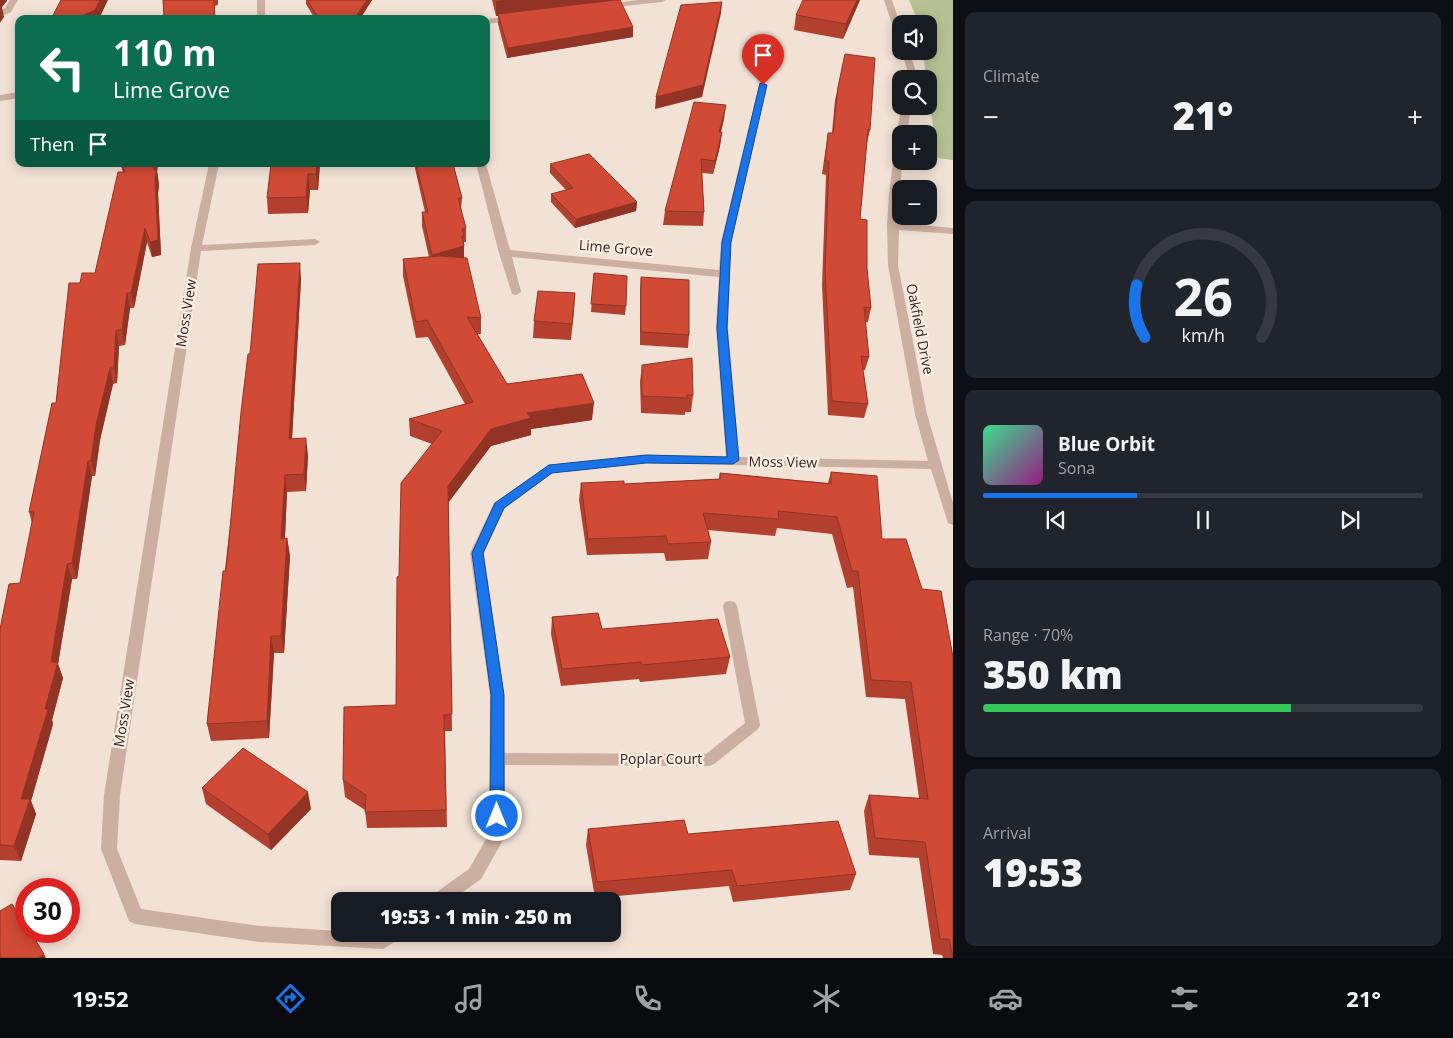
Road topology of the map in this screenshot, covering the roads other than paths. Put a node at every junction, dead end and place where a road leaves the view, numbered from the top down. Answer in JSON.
{"nodes":[{"id":1,"x":14,"y":0,"type":"edge"},
{"id":2,"x":261,"y":0,"type":"edge"},
{"id":3,"x":656,"y":0,"type":"edge"},
{"id":4,"x":888,"y":0,"type":"edge"},
{"id":5,"x":598,"y":7,"type":"edge"},
{"id":6,"x":0,"y":15,"type":"edge"},
{"id":7,"x":261,"y":15,"type":"edge"},
{"id":8,"x":893,"y":15,"type":"edge"},
{"id":9,"x":524,"y":17,"type":"edge"},
{"id":10,"x":490,"y":21,"type":"edge"},
{"id":11,"x":763,"y":85,"type":"dead end"},
{"id":12,"x":15,"y":96,"type":"edge"},
{"id":13,"x":0,"y":98,"type":"edge"},
{"id":14,"x":213,"y":167,"type":"edge"},
{"id":15,"x":482,"y":167,"type":"edge"},
{"id":16,"x":897,"y":170,"type":"edge"},
{"id":17,"x":892,"y":226,"type":"junction"},
{"id":18,"x":953,"y":231,"type":"edge"},
{"id":19,"x":315,"y":242,"type":"dead end"},
{"id":20,"x":196,"y":248,"type":"junction"},
{"id":21,"x":504,"y":253,"type":"junction"},
{"id":22,"x":725,"y":274,"type":"junction"},
{"id":23,"x":516,"y":292,"type":"dead end"},
{"id":24,"x":733,"y":460,"type":"junction"},
{"id":25,"x":935,"y":465,"type":"junction"},
{"id":26,"x":953,"y":520,"type":"edge"},
{"id":27,"x":730,"y":606,"type":"dead end"},
{"id":28,"x":497,"y":759,"type":"junction"},
{"id":29,"x":450,"y":892,"type":"edge"},
{"id":30,"x":331,"y":938,"type":"edge"}],
"edges":[{"from":1,"to":6,"type":"street"},
{"from":2,"to":7,"type":"street"},
{"from":3,"to":5,"type":"street"},
{"from":4,"to":8,"type":"street"},
{"from":9,"to":10,"type":"street"},
{"from":11,"to":22,"type":"street"},
{"from":12,"to":13,"type":"street"},
{"from":14,"to":20,"type":"street","name":"Moss View"},
{"from":15,"to":21,"type":"street"},
{"from":16,"to":17,"type":"street","name":"Oakfield Drive"},
{"from":17,"to":18,"type":"street"},
{"from":17,"to":25,"type":"street","name":"Oakfield Drive"},
{"from":19,"to":20,"type":"street"},
{"from":20,"to":30,"type":"street","name":"Moss View"},
{"from":21,"to":22,"type":"street","name":"Lime Grove"},
{"from":21,"to":23,"type":"street"},
{"from":22,"to":24,"type":"street"},
{"from":24,"to":25,"type":"street","name":"Moss View"},
{"from":24,"to":28,"type":"street","name":"Moss View"},
{"from":25,"to":26,"type":"street","name":"Oakfield Drive"},
{"from":27,"to":28,"type":"street","name":"Poplar Court"},
{"from":28,"to":29,"type":"street","name":"Moss View"}]}
